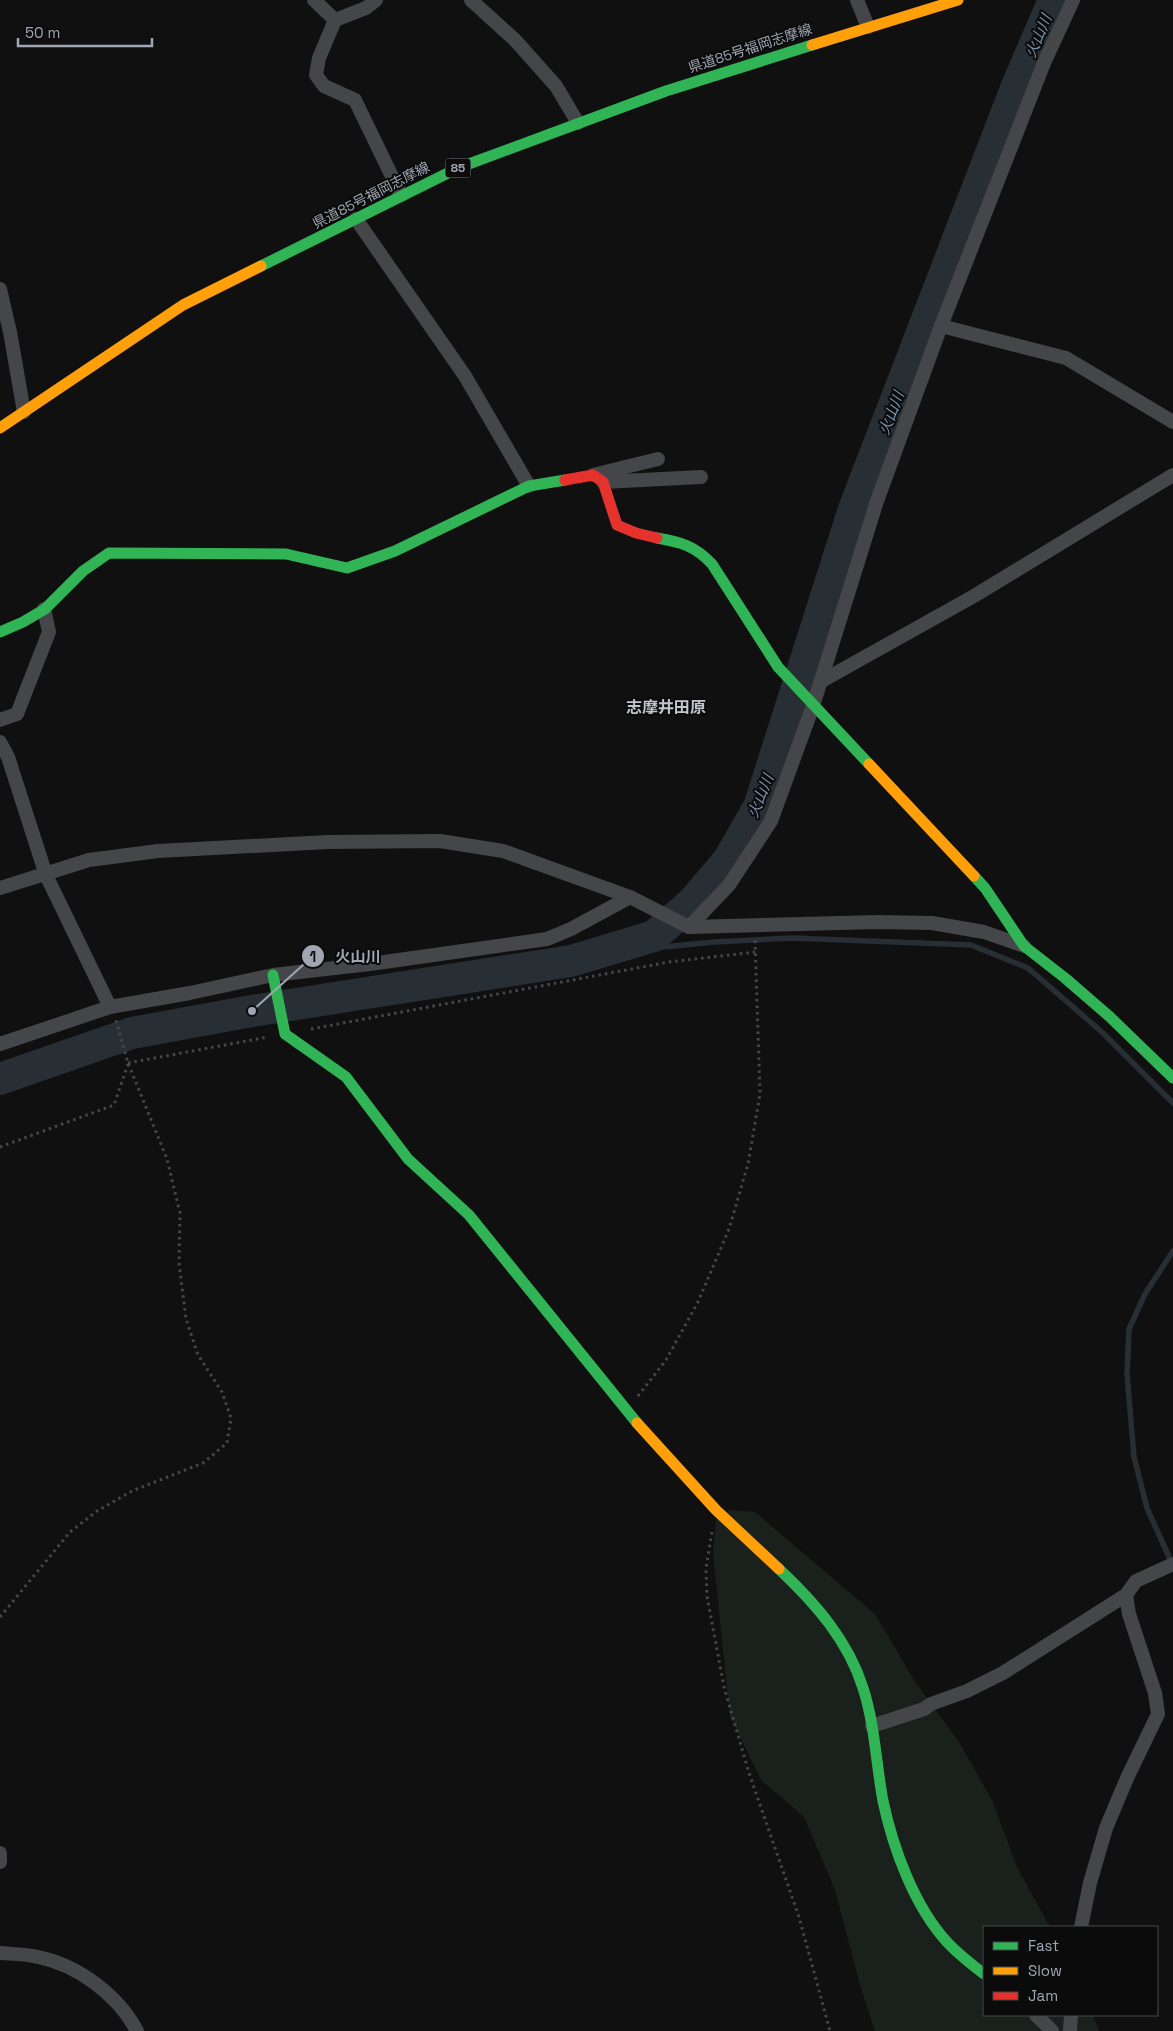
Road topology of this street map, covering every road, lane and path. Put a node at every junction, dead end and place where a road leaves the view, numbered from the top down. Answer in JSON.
{"nodes":[{"id":1,"x":314,"y":0,"type":"edge"},
{"id":2,"x":376,"y":0,"type":"edge"},
{"id":3,"x":471,"y":0,"type":"edge"},
{"id":4,"x":857,"y":0,"type":"edge"},
{"id":5,"x":958,"y":0,"type":"edge"},
{"id":6,"x":1073,"y":0,"type":"edge"},
{"id":7,"x":335,"y":20,"type":"junction"},
{"id":8,"x":868,"y":27,"type":"junction"},
{"id":9,"x":578,"y":123,"type":"junction"},
{"id":10,"x":401,"y":195,"type":"junction"},
{"id":11,"x":356,"y":219,"type":"junction"},
{"id":12,"x":0,"y":289,"type":"edge"},
{"id":13,"x":941,"y":326,"type":"junction"},
{"id":14,"x":24,"y":412,"type":"junction"},
{"id":15,"x":1173,"y":422,"type":"edge"},
{"id":16,"x":0,"y":428,"type":"edge"},
{"id":17,"x":658,"y":459,"type":"dead end"},
{"id":18,"x":1173,"y":475,"type":"edge"},
{"id":19,"x":701,"y":477,"type":"dead end"},
{"id":20,"x":598,"y":478,"type":"junction"},
{"id":21,"x":529,"y":486,"type":"junction"},
{"id":22,"x":44,"y":609,"type":"junction"},
{"id":23,"x":0,"y":632,"type":"edge"},
{"id":24,"x":820,"y":682,"type":"junction"},
{"id":25,"x":813,"y":706,"type":"junction"},
{"id":26,"x":0,"y":720,"type":"edge"},
{"id":27,"x":0,"y":742,"type":"edge"},
{"id":28,"x":46,"y":875,"type":"junction"},
{"id":29,"x":0,"y":888,"type":"edge"},
{"id":30,"x":630,"y":897,"type":"junction"},
{"id":31,"x":689,"y":927,"type":"junction"},
{"id":32,"x":1024,"y":946,"type":"junction"},
{"id":33,"x":274,"y":982,"type":"junction"},
{"id":34,"x":112,"y":1012,"type":"junction"},
{"id":35,"x":284,"y":1030,"type":"junction"},
{"id":36,"x":0,"y":1044,"type":"edge"},
{"id":37,"x":128,"y":1063,"type":"junction"},
{"id":38,"x":1173,"y":1078,"type":"edge"},
{"id":39,"x":0,"y":1147,"type":"edge"},
{"id":40,"x":626,"y":1410,"type":"junction"},
{"id":41,"x":716,"y":1510,"type":"junction"},
{"id":42,"x":1173,"y":1564,"type":"edge"},
{"id":43,"x":1126,"y":1595,"type":"junction"},
{"id":44,"x":0,"y":1617,"type":"edge"},
{"id":45,"x":872,"y":1726,"type":"junction"},
{"id":46,"x":0,"y":1853,"type":"edge"},
{"id":47,"x":0,"y":1862,"type":"edge"},
{"id":48,"x":1081,"y":1926,"type":"edge"},
{"id":49,"x":0,"y":1953,"type":"edge"},
{"id":50,"x":983,"y":1973,"type":"edge"},
{"id":51,"x":1037,"y":2016,"type":"edge"},
{"id":52,"x":1071,"y":2016,"type":"edge"},
{"id":53,"x":137,"y":2031,"type":"edge"},
{"id":54,"x":830,"y":2031,"type":"edge"},
{"id":55,"x":1052,"y":2031,"type":"edge"},
{"id":56,"x":1070,"y":2031,"type":"edge"}],
"edges":[{"from":1,"to":7,"type":"street"},
{"from":2,"to":7,"type":"street"},
{"from":3,"to":9,"type":"street"},
{"from":4,"to":8,"type":"street"},
{"from":5,"to":8,"type":"street","name":"県道85号福岡志摩線","number":"85"},
{"from":6,"to":13,"type":"street"},
{"from":7,"to":10,"type":"street"},
{"from":8,"to":9,"type":"street","name":"県道85号福岡志摩線","number":"85"},
{"from":9,"to":10,"type":"street","name":"県道85号福岡志摩線","number":"85"},
{"from":10,"to":11,"type":"street","name":"県道85号福岡志摩線","number":"85"},
{"from":11,"to":14,"type":"street","name":"県道85号福岡志摩線","number":"85"},
{"from":11,"to":21,"type":"street"},
{"from":12,"to":14,"type":"street"},
{"from":13,"to":15,"type":"street"},
{"from":13,"to":24,"type":"street"},
{"from":14,"to":16,"type":"street","name":"県道85号福岡志摩線","number":"85"},
{"from":17,"to":20,"type":"street"},
{"from":18,"to":24,"type":"street"},
{"from":19,"to":20,"type":"street"},
{"from":20,"to":21,"type":"street"},
{"from":20,"to":25,"type":"street"},
{"from":21,"to":22,"type":"street"},
{"from":22,"to":23,"type":"street"},
{"from":22,"to":26,"type":"street"},
{"from":24,"to":25,"type":"street"},
{"from":25,"to":31,"type":"street"},
{"from":25,"to":32,"type":"street"},
{"from":27,"to":28,"type":"street"},
{"from":28,"to":29,"type":"street"},
{"from":28,"to":30,"type":"street"},
{"from":28,"to":34,"type":"street"},
{"from":30,"to":31,"type":"street"},
{"from":30,"to":33,"type":"street"},
{"from":31,"to":32,"type":"street"},
{"from":32,"to":38,"type":"street"},
{"from":33,"to":34,"type":"street"},
{"from":33,"to":35,"type":"street"},
{"from":34,"to":36,"type":"street"},
{"from":34,"to":37,"type":"path"},
{"from":35,"to":37,"type":"path"},
{"from":35,"to":40,"type":"street"},
{"from":35,"to":40,"type":"path"},
{"from":37,"to":39,"type":"path"},
{"from":37,"to":44,"type":"path"},
{"from":40,"to":41,"type":"street"},
{"from":41,"to":45,"type":"street"},
{"from":41,"to":54,"type":"path"},
{"from":42,"to":43,"type":"street"},
{"from":43,"to":45,"type":"street"},
{"from":43,"to":48,"type":"street"},
{"from":45,"to":50,"type":"street"},
{"from":46,"to":47,"type":"street"},
{"from":49,"to":53,"type":"street"},
{"from":51,"to":55,"type":"street"},
{"from":52,"to":56,"type":"street"}]}
